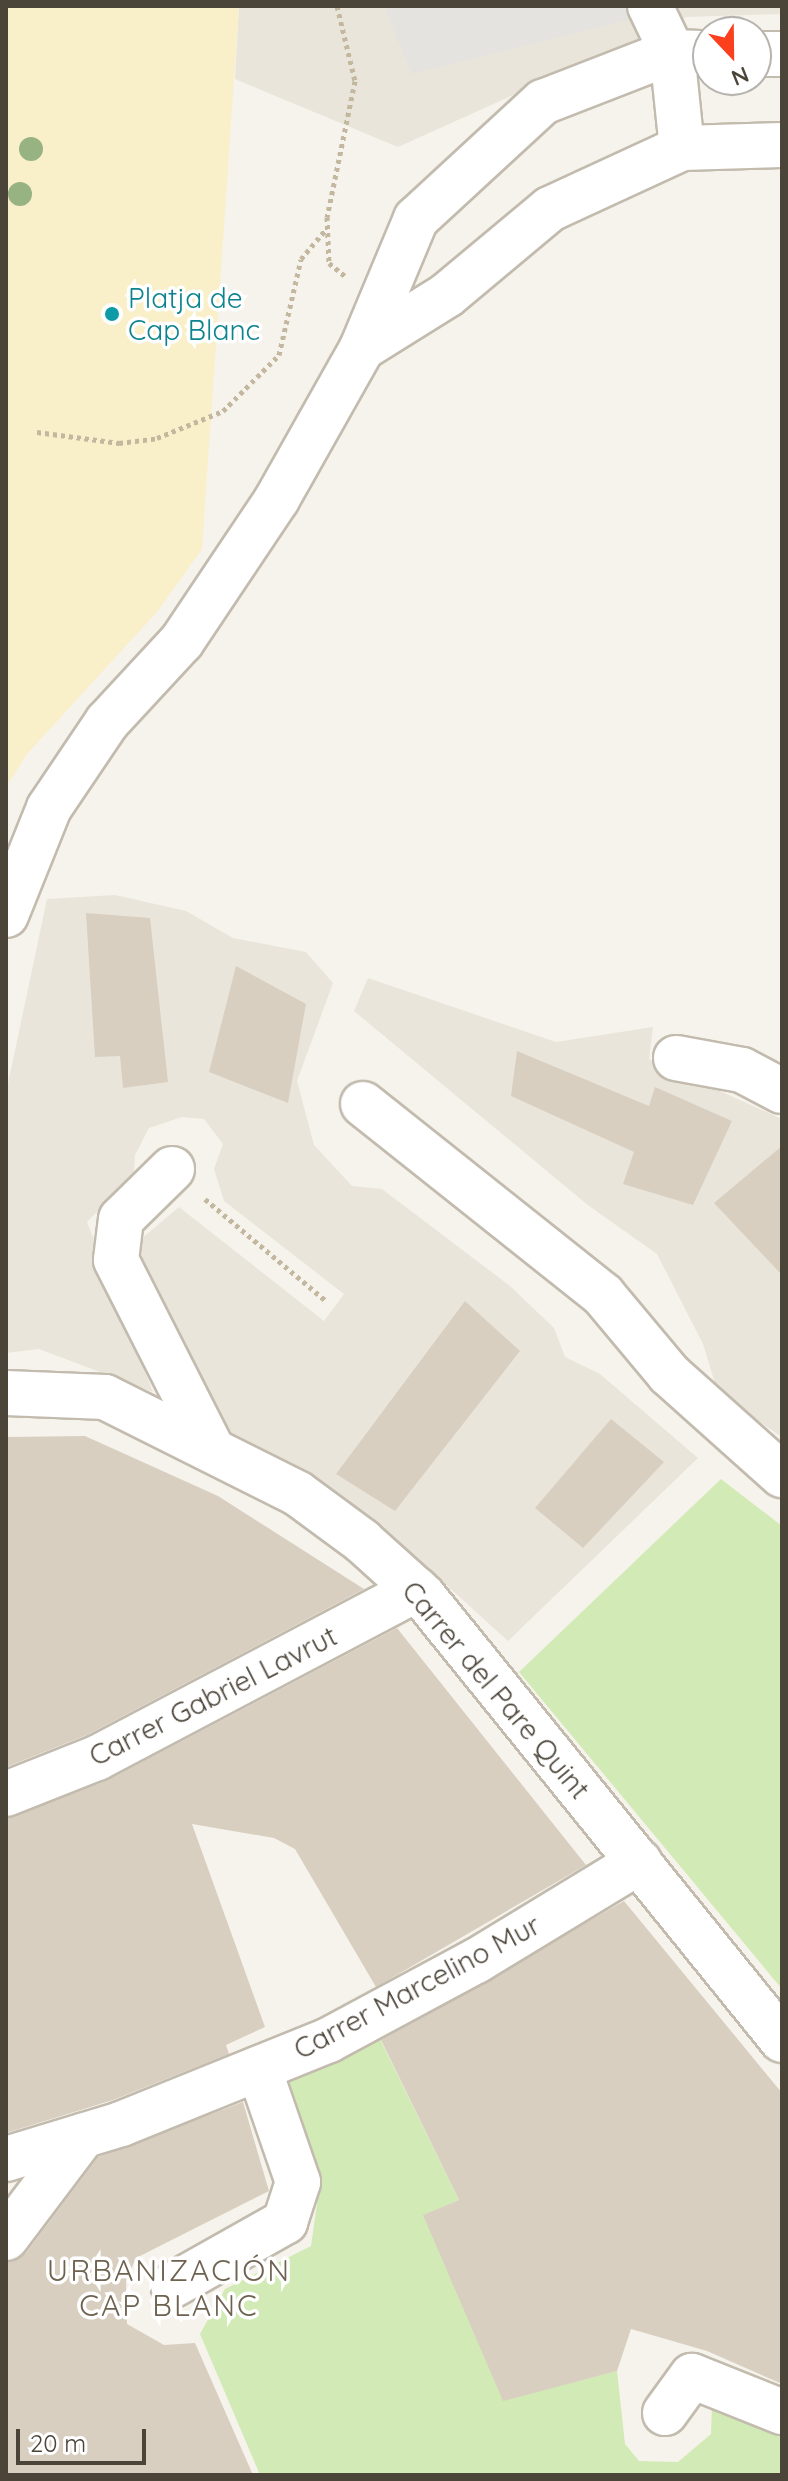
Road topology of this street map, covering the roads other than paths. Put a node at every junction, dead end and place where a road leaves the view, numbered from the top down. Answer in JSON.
{"nodes":[{"id":1,"x":650,"y":6,"type":"edge"},
{"id":2,"x":690,"y":53,"type":"edge"},
{"id":3,"x":782,"y":145,"type":"edge"},
{"id":4,"x":682,"y":148,"type":"junction"},
{"id":5,"x":362,"y":348,"type":"junction"},
{"id":6,"x":6,"y":915,"type":"edge"},
{"id":7,"x":676,"y":1058,"type":"dead end"},
{"id":8,"x":782,"y":1091,"type":"edge"},
{"id":9,"x":363,"y":1104,"type":"dead end"},
{"id":10,"x":172,"y":1169,"type":"road end"},
{"id":11,"x":6,"y":1393,"type":"edge"},
{"id":12,"x":212,"y":1449,"type":"junction"},
{"id":13,"x":782,"y":1475,"type":"edge"},
{"id":14,"x":416,"y":1590,"type":"junction"},
{"id":15,"x":6,"y":1794,"type":"edge"},
{"id":16,"x":639,"y":1862,"type":"junction"},
{"id":17,"x":782,"y":2040,"type":"edge"},
{"id":18,"x":259,"y":2069,"type":"junction"},
{"id":19,"x":83,"y":2136,"type":"junction"},
{"id":20,"x":6,"y":2159,"type":"edge"},
{"id":21,"x":6,"y":2238,"type":"edge"},
{"id":22,"x":173,"y":2285,"type":"dead end"},
{"id":23,"x":782,"y":2412,"type":"edge"},
{"id":24,"x":665,"y":2413,"type":"dead end"}],
"edges":[{"from":1,"to":2,"type":"street"},
{"from":2,"to":4,"type":"street"},
{"from":2,"to":5,"type":"street"},
{"from":3,"to":4,"type":"street"},
{"from":4,"to":5,"type":"street"},
{"from":5,"to":6,"type":"street"},
{"from":7,"to":8,"type":"street"},
{"from":9,"to":13,"type":"street"},
{"from":10,"to":12,"type":"street"},
{"from":11,"to":12,"type":"street","name":"Carrer del Pare Quint"},
{"from":12,"to":14,"type":"street","name":"Carrer del Pare Quint"},
{"from":14,"to":15,"type":"street","name":"Carrer Gabriel Lavrut"},
{"from":14,"to":16,"type":"street","name":"Carrer del Pare Quint"},
{"from":16,"to":17,"type":"street","name":"Carrer del Pare Quint"},
{"from":16,"to":18,"type":"street","name":"Carrer Marcelino Mur"},
{"from":18,"to":19,"type":"street","name":"Carrer Marcelino Mur"},
{"from":18,"to":22,"type":"street"},
{"from":19,"to":20,"type":"street","name":"Carrer Marcelino Mur"},
{"from":19,"to":21,"type":"street"},
{"from":23,"to":24,"type":"street"}]}
